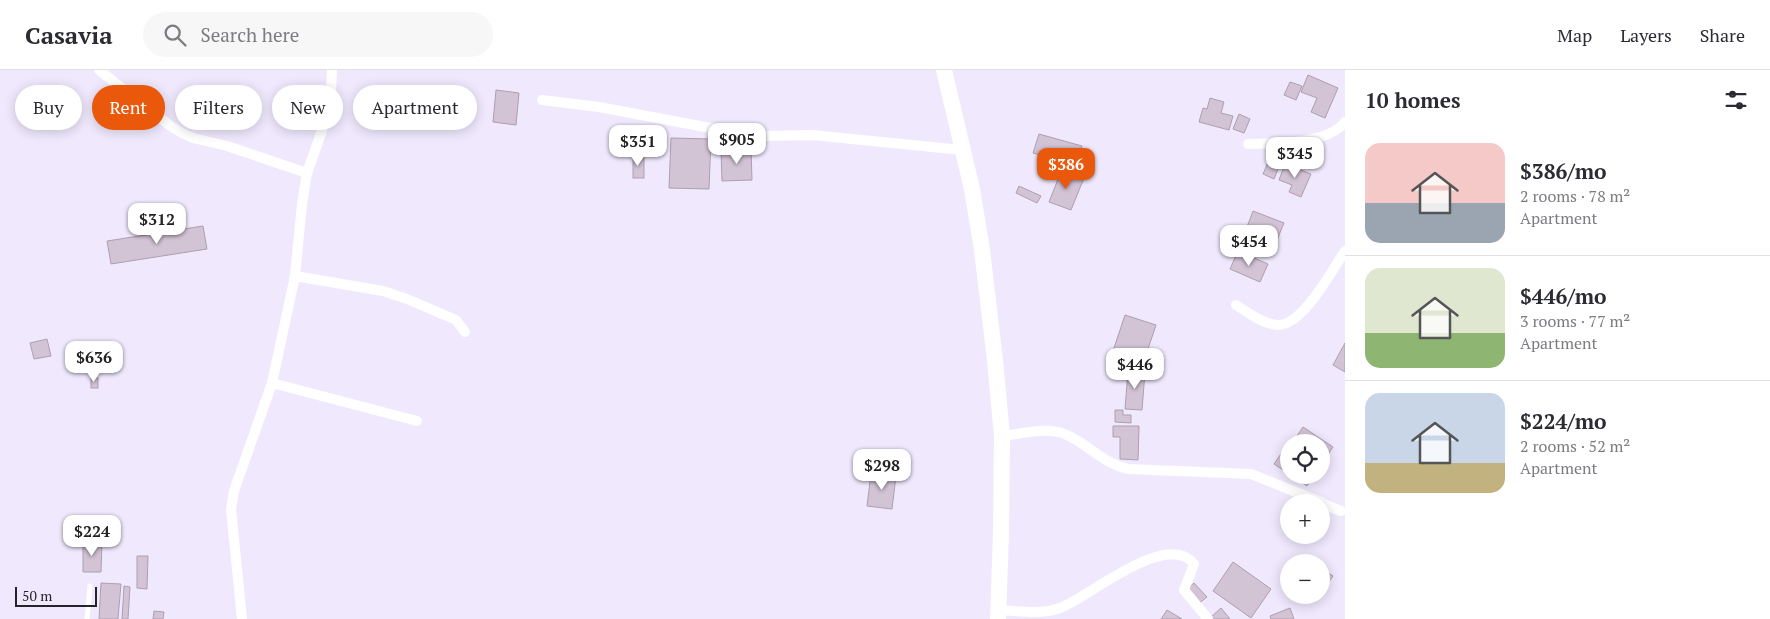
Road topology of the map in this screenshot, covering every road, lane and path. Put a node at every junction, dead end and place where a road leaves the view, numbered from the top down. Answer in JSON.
{"nodes":[{"id":1,"x":99,"y":70,"type":"edge"},
{"id":2,"x":332,"y":70,"type":"edge"},
{"id":3,"x":944,"y":70,"type":"edge"},
{"id":4,"x":542,"y":100,"type":"dead end"},
{"id":5,"x":1345,"y":122,"type":"edge"},
{"id":6,"x":1248,"y":144,"type":"dead end"},
{"id":7,"x":962,"y":150,"type":"junction"},
{"id":8,"x":307,"y":173,"type":"junction"},
{"id":9,"x":1345,"y":251,"type":"edge"},
{"id":10,"x":295,"y":276,"type":"junction"},
{"id":11,"x":1236,"y":305,"type":"dead end"},
{"id":12,"x":465,"y":332,"type":"dead end"},
{"id":13,"x":272,"y":383,"type":"junction"},
{"id":14,"x":417,"y":421,"type":"dead end"},
{"id":15,"x":1002,"y":436,"type":"junction"},
{"id":16,"x":1299,"y":494,"type":"edge"},
{"id":17,"x":1330,"y":507,"type":"edge"},
{"id":18,"x":1341,"y":511,"type":"dead end"},
{"id":19,"x":90,"y":586,"type":"dead end"},
{"id":20,"x":998,"y":615,"type":"edge"},
{"id":21,"x":87,"y":619,"type":"edge"},
{"id":22,"x":242,"y":619,"type":"edge"},
{"id":23,"x":1208,"y":619,"type":"edge"}],
"edges":[{"from":1,"to":8,"type":"street"},
{"from":2,"to":8,"type":"street"},
{"from":3,"to":7,"type":"highway"},
{"from":4,"to":7,"type":"street"},
{"from":5,"to":6,"type":"street"},
{"from":7,"to":15,"type":"highway"},
{"from":8,"to":10,"type":"street"},
{"from":9,"to":11,"type":"street"},
{"from":10,"to":12,"type":"street"},
{"from":10,"to":13,"type":"street"},
{"from":13,"to":14,"type":"street"},
{"from":13,"to":22,"type":"street"},
{"from":15,"to":16,"type":"street"},
{"from":15,"to":20,"type":"highway"},
{"from":17,"to":18,"type":"street"},
{"from":19,"to":21,"type":"lane"},
{"from":20,"to":23,"type":"street"}]}
